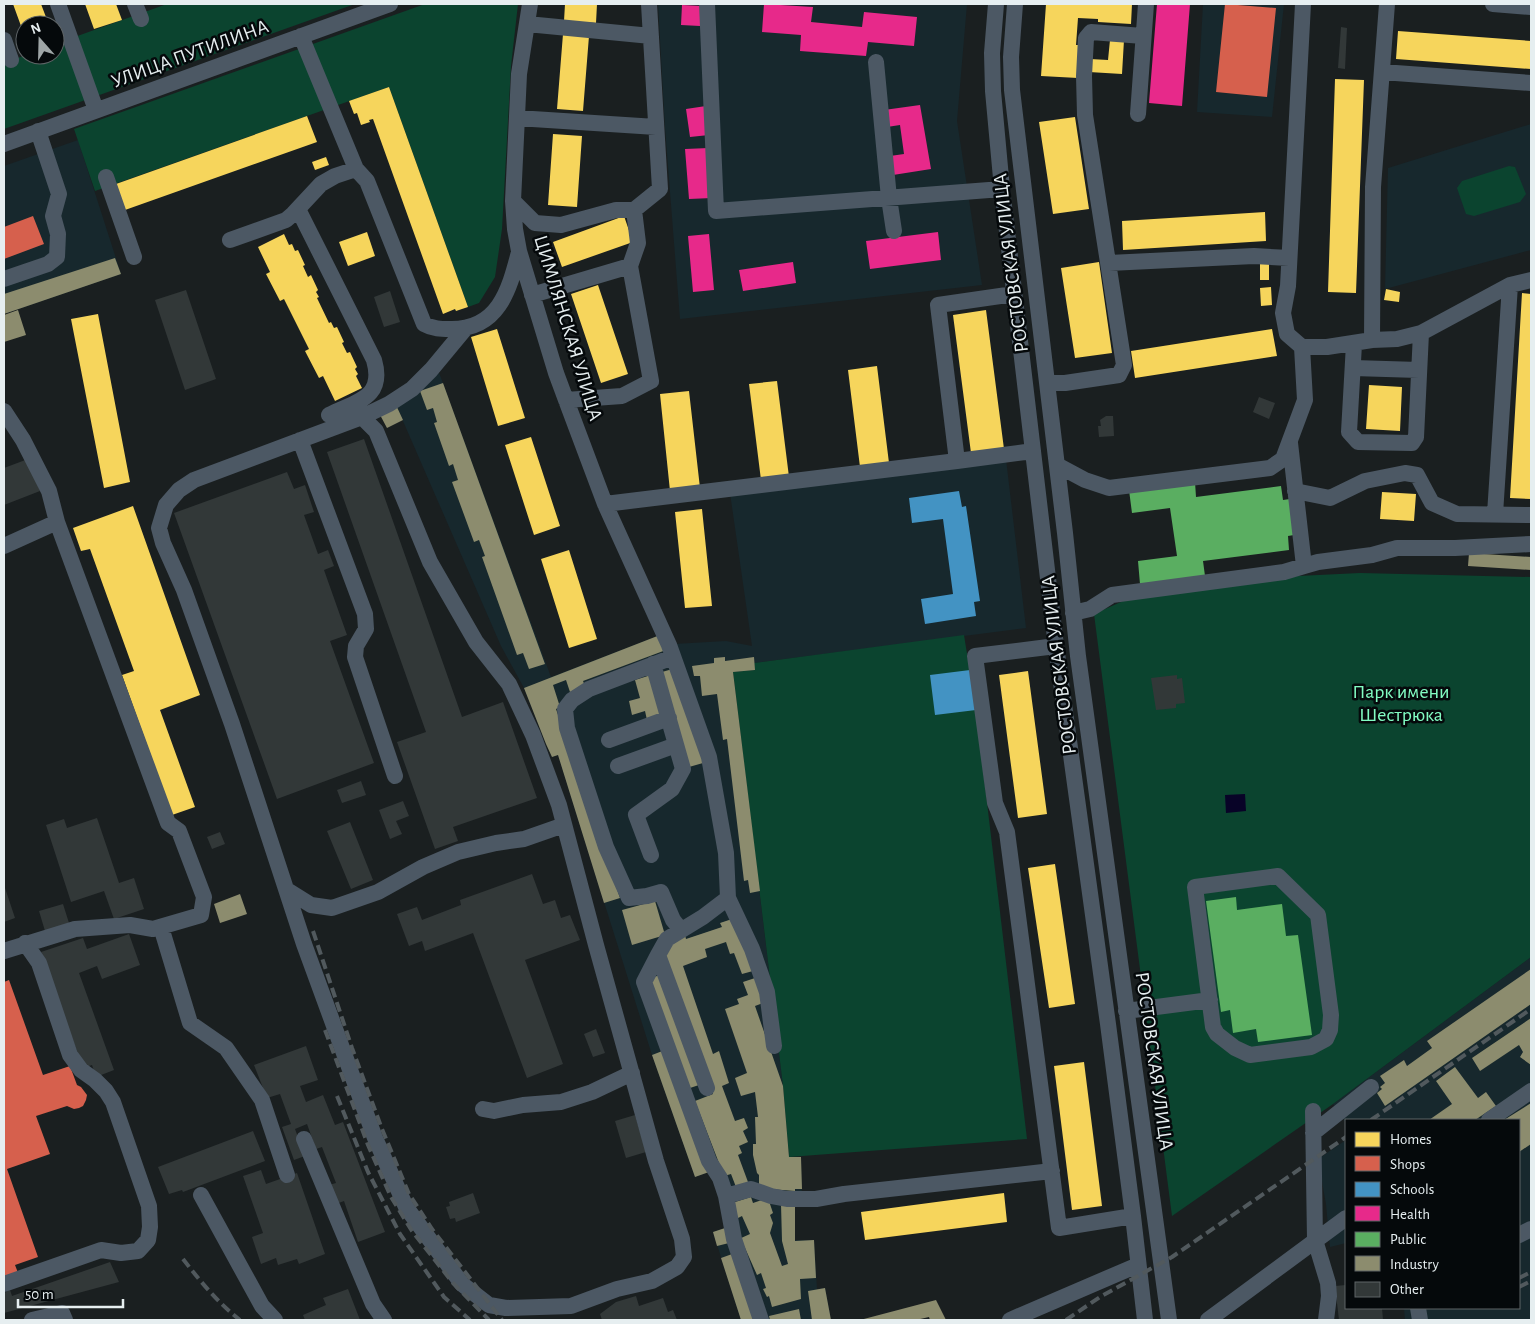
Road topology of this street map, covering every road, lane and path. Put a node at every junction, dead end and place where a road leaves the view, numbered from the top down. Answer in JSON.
{"nodes":[{"id":1,"x":58,"y":4,"type":"edge"},
{"id":2,"x":135,"y":4,"type":"edge"},
{"id":3,"x":390,"y":4,"type":"edge"},
{"id":4,"x":530,"y":4,"type":"edge"},
{"id":5,"x":648,"y":4,"type":"edge"},
{"id":6,"x":707,"y":4,"type":"edge"},
{"id":7,"x":996,"y":4,"type":"edge"},
{"id":8,"x":1015,"y":4,"type":"edge"},
{"id":9,"x":1146,"y":4,"type":"edge"},
{"id":10,"x":1302,"y":4,"type":"edge"},
{"id":11,"x":1387,"y":4,"type":"edge"},
{"id":12,"x":1493,"y":4,"type":"edge"},
{"id":13,"x":1500,"y":4,"type":"edge"},
{"id":14,"x":1531,"y":7,"type":"edge"},
{"id":15,"x":141,"y":19,"type":"dead end"},
{"id":16,"x":527,"y":24,"type":"junction"},
{"id":17,"x":301,"y":36,"type":"junction"},
{"id":18,"x":650,"y":36,"type":"junction"},
{"id":19,"x":1144,"y":36,"type":"junction"},
{"id":20,"x":4,"y":40,"type":"edge"},
{"id":21,"x":11,"y":60,"type":"dead end"},
{"id":22,"x":876,"y":62,"type":"dead end"},
{"id":23,"x":1382,"y":72,"type":"junction"},
{"id":24,"x":1531,"y":83,"type":"edge"},
{"id":25,"x":96,"y":110,"type":"junction"},
{"id":26,"x":1138,"y":114,"type":"dead end"},
{"id":27,"x":517,"y":118,"type":"junction"},
{"id":28,"x":656,"y":127,"type":"junction"},
{"id":29,"x":38,"y":131,"type":"junction"},
{"id":30,"x":4,"y":144,"type":"edge"},
{"id":31,"x":356,"y":169,"type":"junction"},
{"id":32,"x":106,"y":177,"type":"dead end"},
{"id":33,"x":1002,"y":189,"type":"junction"},
{"id":34,"x":889,"y":198,"type":"junction"},
{"id":35,"x":513,"y":201,"type":"junction"},
{"id":36,"x":298,"y":209,"type":"junction"},
{"id":37,"x":634,"y":210,"type":"junction"},
{"id":38,"x":894,"y":231,"type":"dead end"},
{"id":39,"x":230,"y":240,"type":"dead end"},
{"id":40,"x":519,"y":251,"type":"junction"},
{"id":41,"x":134,"y":257,"type":"dead end"},
{"id":42,"x":1289,"y":258,"type":"junction"},
{"id":43,"x":1109,"y":263,"type":"junction"},
{"id":44,"x":630,"y":266,"type":"junction"},
{"id":45,"x":4,"y":279,"type":"edge"},
{"id":46,"x":1531,"y":280,"type":"edge"},
{"id":47,"x":1510,"y":285,"type":"junction"},
{"id":48,"x":1014,"y":294,"type":"junction"},
{"id":49,"x":532,"y":295,"type":"junction"},
{"id":50,"x":465,"y":329,"type":"junction"},
{"id":51,"x":1421,"y":333,"type":"junction"},
{"id":52,"x":1372,"y":340,"type":"junction"},
{"id":53,"x":1354,"y":344,"type":"junction"},
{"id":54,"x":1302,"y":347,"type":"junction"},
{"id":55,"x":1353,"y":368,"type":"junction"},
{"id":56,"x":1419,"y":370,"type":"junction"},
{"id":57,"x":1047,"y":383,"type":"junction"},
{"id":58,"x":566,"y":400,"type":"junction"},
{"id":59,"x":4,"y":411,"type":"edge"},
{"id":60,"x":329,"y":415,"type":"dead end"},
{"id":61,"x":362,"y":417,"type":"junction"},
{"id":62,"x":300,"y":440,"type":"junction"},
{"id":63,"x":1290,"y":443,"type":"junction"},
{"id":64,"x":1032,"y":451,"type":"junction"},
{"id":65,"x":957,"y":460,"type":"junction"},
{"id":66,"x":1057,"y":465,"type":"junction"},
{"id":67,"x":1295,"y":491,"type":"junction"},
{"id":68,"x":605,"y":504,"type":"junction"},
{"id":69,"x":1495,"y":514,"type":"junction"},
{"id":70,"x":1531,"y":515,"type":"edge"},
{"id":71,"x":57,"y":522,"type":"junction"},
{"id":72,"x":1531,"y":544,"type":"edge"},
{"id":73,"x":4,"y":546,"type":"edge"},
{"id":74,"x":1304,"y":566,"type":"junction"},
{"id":75,"x":1074,"y":613,"type":"junction"},
{"id":76,"x":1056,"y":646,"type":"junction"},
{"id":77,"x":674,"y":657,"type":"junction"},
{"id":78,"x":654,"y":664,"type":"junction"},
{"id":79,"x":669,"y":718,"type":"junction"},
{"id":80,"x":609,"y":740,"type":"dead end"},
{"id":81,"x":676,"y":746,"type":"junction"},
{"id":82,"x":618,"y":766,"type":"dead end"},
{"id":83,"x":711,"y":768,"type":"junction"},
{"id":84,"x":395,"y":776,"type":"dead end"},
{"id":85,"x":679,"y":776,"type":"junction"},
{"id":86,"x":564,"y":825,"type":"junction"},
{"id":87,"x":651,"y":855,"type":"dead end"},
{"id":88,"x":287,"y":890,"type":"junction"},
{"id":89,"x":728,"y":898,"type":"junction"},
{"id":90,"x":161,"y":927,"type":"junction"},
{"id":91,"x":681,"y":930,"type":"junction"},
{"id":92,"x":25,"y":943,"type":"junction"},
{"id":93,"x":4,"y":951,"type":"edge"},
{"id":94,"x":658,"y":955,"type":"junction"},
{"id":95,"x":1210,"y":1000,"type":"junction"},
{"id":96,"x":1126,"y":1012,"type":"junction"},
{"id":97,"x":774,"y":1046,"type":"dead end"},
{"id":98,"x":632,"y":1073,"type":"junction"},
{"id":99,"x":1371,"y":1087,"type":"dead end"},
{"id":100,"x":707,"y":1088,"type":"dead end"},
{"id":101,"x":1531,"y":1091,"type":"edge"},
{"id":102,"x":483,"y":1109,"type":"dead end"},
{"id":103,"x":1313,"y":1111,"type":"dead end"},
{"id":104,"x":1490,"y":1119,"type":"edge"},
{"id":105,"x":1313,"y":1133,"type":"junction"},
{"id":106,"x":304,"y":1139,"type":"dead end"},
{"id":107,"x":1052,"y":1171,"type":"junction"},
{"id":108,"x":287,"y":1175,"type":"dead end"},
{"id":109,"x":202,"y":1194,"type":"dead end"},
{"id":110,"x":726,"y":1196,"type":"junction"},
{"id":111,"x":1134,"y":1216,"type":"junction"},
{"id":112,"x":1345,"y":1219,"type":"edge"},
{"id":113,"x":1315,"y":1240,"type":"junction"},
{"id":114,"x":1138,"y":1265,"type":"junction"},
{"id":115,"x":4,"y":1284,"type":"edge"},
{"id":116,"x":32,"y":1320,"type":"edge"},
{"id":117,"x":65,"y":1320,"type":"edge"},
{"id":118,"x":275,"y":1320,"type":"edge"},
{"id":119,"x":383,"y":1320,"type":"edge"},
{"id":120,"x":761,"y":1320,"type":"edge"},
{"id":121,"x":1010,"y":1320,"type":"edge"},
{"id":122,"x":1145,"y":1320,"type":"edge"},
{"id":123,"x":1169,"y":1320,"type":"edge"},
{"id":124,"x":1208,"y":1320,"type":"edge"},
{"id":125,"x":1326,"y":1320,"type":"edge"}],
"edges":[{"from":1,"to":25,"type":"street"},
{"from":2,"to":15,"type":"street"},
{"from":3,"to":17,"type":"street","name":"УЛИЦА ПУТИЛИНА"},
{"from":4,"to":16,"type":"street","name":"ЦИМЛЯНСКАЯ УЛИЦА"},
{"from":5,"to":18,"type":"street"},
{"from":6,"to":34,"type":"street"},
{"from":7,"to":33,"type":"street","name":"РОСТОВСКАЯ УЛИЦА"},
{"from":8,"to":57,"type":"street","name":"РОСТОВСКАЯ УЛИЦА"},
{"from":9,"to":19,"type":"street"},
{"from":10,"to":42,"type":"street"},
{"from":11,"to":23,"type":"street"},
{"from":12,"to":13,"type":"street"},
{"from":13,"to":14,"type":"street"},
{"from":16,"to":18,"type":"street"},
{"from":16,"to":27,"type":"street","name":"ЦИМЛЯНСКАЯ УЛИЦА"},
{"from":17,"to":25,"type":"street","name":"УЛИЦА ПУТИЛИНА"},
{"from":17,"to":31,"type":"street"},
{"from":18,"to":28,"type":"street"},
{"from":19,"to":26,"type":"street"},
{"from":19,"to":43,"type":"street"},
{"from":20,"to":21,"type":"street"},
{"from":22,"to":34,"type":"street"},
{"from":23,"to":24,"type":"street"},
{"from":23,"to":52,"type":"street"},
{"from":25,"to":29,"type":"street","name":"УЛИЦА ПУТИЛИНА"},
{"from":27,"to":28,"type":"street"},
{"from":27,"to":35,"type":"street","name":"ЦИМЛЯНСКАЯ УЛИЦА"},
{"from":28,"to":37,"type":"street"},
{"from":29,"to":30,"type":"street","name":"УЛИЦА ПУТИЛИНА"},
{"from":29,"to":45,"type":"street"},
{"from":31,"to":36,"type":"street"},
{"from":31,"to":50,"type":"street"},
{"from":32,"to":41,"type":"street"},
{"from":33,"to":34,"type":"street"},
{"from":33,"to":48,"type":"street","name":"РОСТОВСКАЯ УЛИЦА"},
{"from":34,"to":38,"type":"street"},
{"from":35,"to":37,"type":"street"},
{"from":35,"to":40,"type":"street","name":"ЦИМЛЯНСКАЯ УЛИЦА"},
{"from":36,"to":39,"type":"street"},
{"from":36,"to":60,"type":"street"},
{"from":37,"to":44,"type":"street"},
{"from":40,"to":49,"type":"street","name":"ЦИМЛЯНСКАЯ УЛИЦА"},
{"from":40,"to":50,"type":"street"},
{"from":42,"to":43,"type":"street"},
{"from":42,"to":54,"type":"street"},
{"from":43,"to":57,"type":"street"},
{"from":44,"to":49,"type":"street"},
{"from":44,"to":58,"type":"street"},
{"from":46,"to":47,"type":"street"},
{"from":47,"to":51,"type":"street"},
{"from":47,"to":69,"type":"street"},
{"from":48,"to":64,"type":"street","name":"РОСТОВСКАЯ УЛИЦА"},
{"from":48,"to":65,"type":"street"},
{"from":49,"to":58,"type":"street","name":"ЦИМЛЯНСКАЯ УЛИЦА"},
{"from":50,"to":61,"type":"street"},
{"from":51,"to":52,"type":"street"},
{"from":51,"to":56,"type":"street"},
{"from":52,"to":53,"type":"street"},
{"from":53,"to":54,"type":"street"},
{"from":53,"to":55,"type":"street"},
{"from":54,"to":63,"type":"street"},
{"from":55,"to":56,"type":"street"},
{"from":55,"to":56,"type":"street"},
{"from":57,"to":66,"type":"street","name":"РОСТОВСКАЯ УЛИЦА"},
{"from":58,"to":68,"type":"street","name":"ЦИМЛЯНСКАЯ УЛИЦА"},
{"from":59,"to":71,"type":"street"},
{"from":61,"to":62,"type":"street"},
{"from":61,"to":86,"type":"street"},
{"from":62,"to":84,"type":"street"},
{"from":62,"to":88,"type":"street"},
{"from":63,"to":66,"type":"street"},
{"from":63,"to":67,"type":"street"},
{"from":64,"to":65,"type":"street"},
{"from":64,"to":76,"type":"street","name":"РОСТОВСКАЯ УЛИЦА"},
{"from":65,"to":68,"type":"street"},
{"from":66,"to":75,"type":"street","name":"РОСТОВСКАЯ УЛИЦА"},
{"from":67,"to":69,"type":"street"},
{"from":67,"to":74,"type":"street"},
{"from":68,"to":77,"type":"street","name":"ЦИМЛЯНСКАЯ УЛИЦА"},
{"from":69,"to":70,"type":"street"},
{"from":71,"to":73,"type":"street"},
{"from":71,"to":90,"type":"street"},
{"from":72,"to":74,"type":"street"},
{"from":74,"to":75,"type":"street"},
{"from":75,"to":96,"type":"street","name":"РОСТОВСКАЯ УЛИЦА"},
{"from":76,"to":107,"type":"street"},
{"from":76,"to":111,"type":"street","name":"РОСТОВСКАЯ УЛИЦА"},
{"from":77,"to":78,"type":"street"},
{"from":77,"to":83,"type":"street","name":"ЦИМЛЯНСКАЯ УЛИЦА"},
{"from":78,"to":79,"type":"street"},
{"from":78,"to":91,"type":"street"},
{"from":79,"to":80,"type":"street"},
{"from":79,"to":81,"type":"street"},
{"from":81,"to":82,"type":"street"},
{"from":81,"to":85,"type":"street"},
{"from":83,"to":85,"type":"street"},
{"from":83,"to":89,"type":"street","name":"ЦИМЛЯНСКАЯ УЛИЦА"},
{"from":85,"to":87,"type":"street"},
{"from":86,"to":88,"type":"street"},
{"from":86,"to":98,"type":"street"},
{"from":88,"to":98,"type":"street"},
{"from":89,"to":91,"type":"street"},
{"from":89,"to":97,"type":"street"},
{"from":90,"to":92,"type":"street"},
{"from":90,"to":108,"type":"street"},
{"from":91,"to":94,"type":"street"},
{"from":92,"to":93,"type":"street"},
{"from":92,"to":115,"type":"street"},
{"from":94,"to":100,"type":"street"},
{"from":94,"to":110,"type":"street"},
{"from":95,"to":95,"type":"street"},
{"from":95,"to":96,"type":"street"},
{"from":96,"to":123,"type":"street","name":"РОСТОВСКАЯ УЛИЦА"},
{"from":98,"to":102,"type":"street"},
{"from":99,"to":105,"type":"street"},
{"from":101,"to":104,"type":"street"},
{"from":103,"to":105,"type":"street"},
{"from":105,"to":113,"type":"street"},
{"from":106,"to":119,"type":"street"},
{"from":107,"to":110,"type":"street"},
{"from":107,"to":111,"type":"street"},
{"from":109,"to":118,"type":"street"},
{"from":110,"to":120,"type":"street"},
{"from":111,"to":114,"type":"street","name":"РОСТОВСКАЯ УЛИЦА"},
{"from":112,"to":113,"type":"street"},
{"from":113,"to":124,"type":"street"},
{"from":113,"to":125,"type":"street"},
{"from":114,"to":121,"type":"street"},
{"from":114,"to":122,"type":"street","name":"РОСТОВСКАЯ УЛИЦА"},
{"from":116,"to":117,"type":"street"}]}
